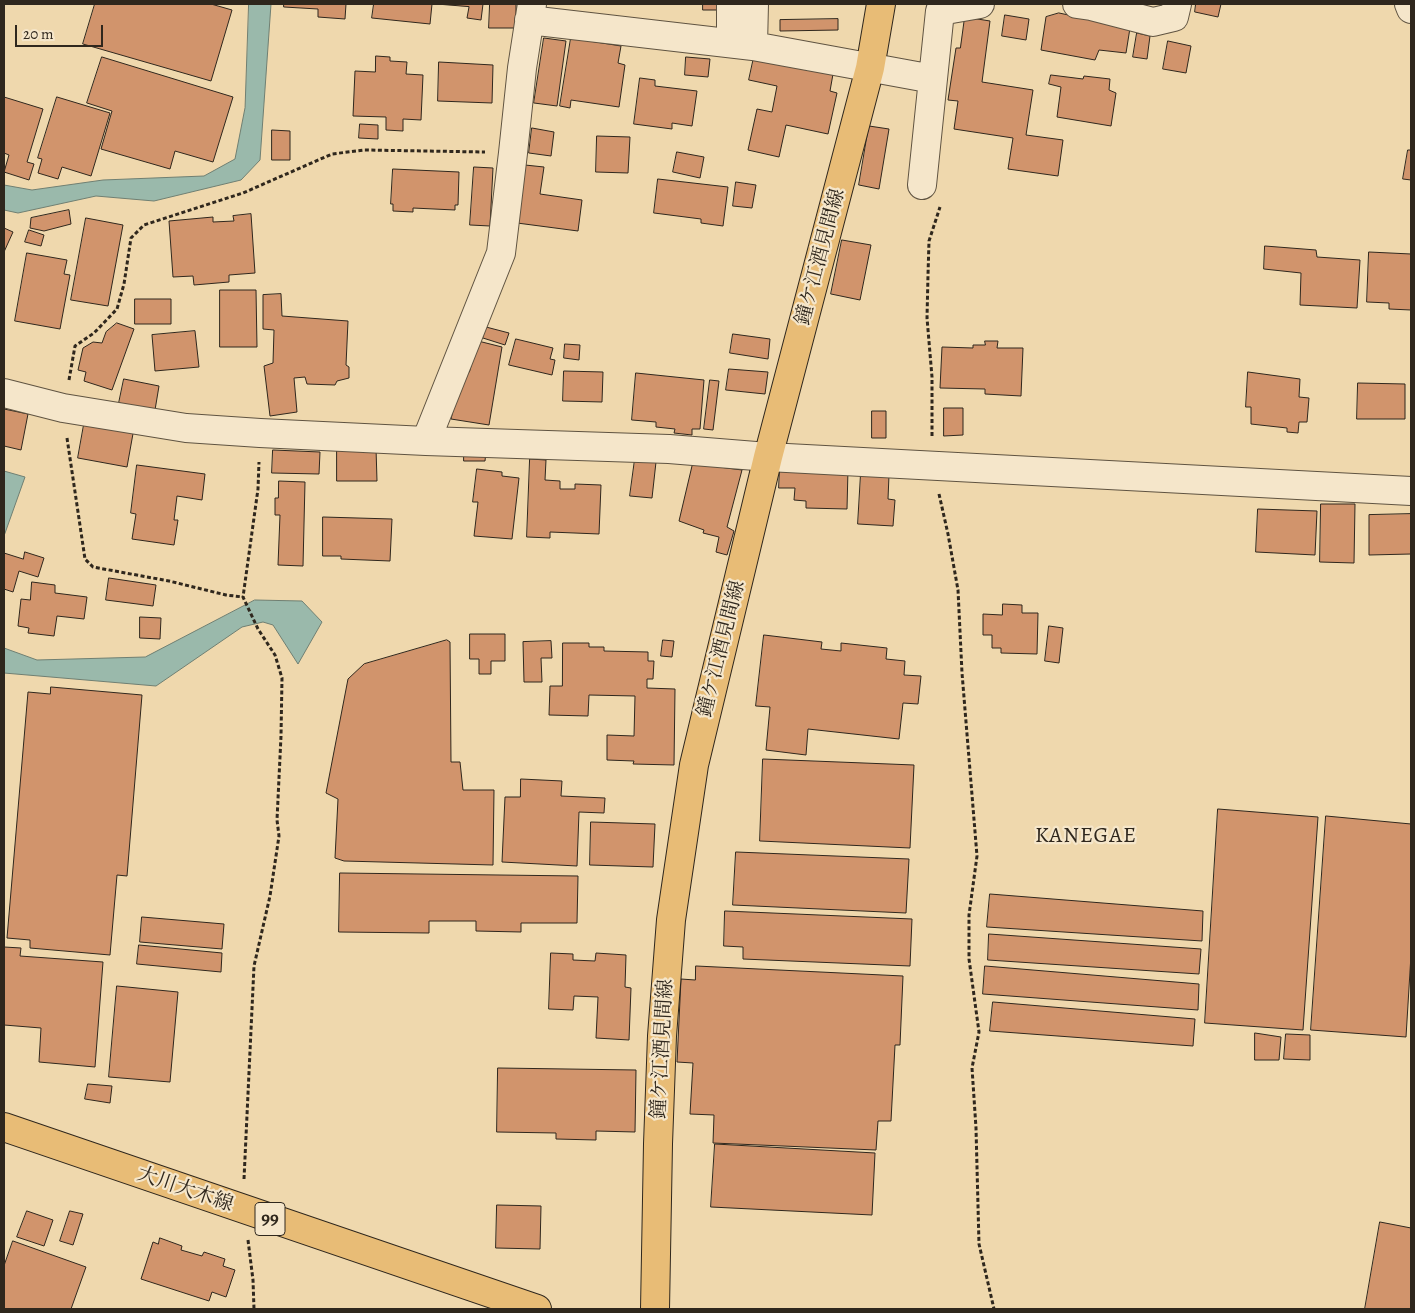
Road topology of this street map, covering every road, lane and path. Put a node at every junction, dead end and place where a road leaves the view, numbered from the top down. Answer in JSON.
{"nodes":[{"id":1,"x":731,"y":4,"type":"edge"},
{"id":2,"x":754,"y":4,"type":"edge"},
{"id":3,"x":880,"y":4,"type":"edge"},
{"id":4,"x":980,"y":4,"type":"edge"},
{"id":5,"x":1077,"y":4,"type":"edge"},
{"id":6,"x":1178,"y":4,"type":"edge"},
{"id":7,"x":1409,"y":4,"type":"edge"},
{"id":8,"x":1411,"y":9,"type":"edge"},
{"id":9,"x":531,"y":12,"type":"edge"},
{"id":10,"x":742,"y":44,"type":"junction"},
{"id":11,"x":870,"y":68,"type":"junction"},
{"id":12,"x":933,"y":79,"type":"junction"},
{"id":13,"x":514,"y":153,"type":"junction"},
{"id":14,"x":922,"y":185,"type":"joint"},
{"id":15,"x":4,"y":393,"type":"edge"},
{"id":16,"x":63,"y":408,"type":"junction"},
{"id":17,"x":260,"y":434,"type":"junction"},
{"id":18,"x":426,"y":441,"type":"junction"},
{"id":19,"x":768,"y":457,"type":"junction"},
{"id":20,"x":932,"y":466,"type":"junction"},
{"id":21,"x":1411,"y":492,"type":"edge"},
{"id":22,"x":243,"y":597,"type":"junction"},
{"id":23,"x":4,"y":1128,"type":"edge"},
{"id":24,"x":244,"y":1210,"type":"junction"},
{"id":25,"x":254,"y":1309,"type":"edge"},
{"id":26,"x":536,"y":1309,"type":"edge"},
{"id":27,"x":655,"y":1309,"type":"edge"},
{"id":28,"x":994,"y":1309,"type":"edge"}],
"edges":[{"from":1,"to":10,"type":"street"},
{"from":2,"to":10,"type":"street"},
{"from":3,"to":11,"type":"main road","name":"鐘ケ江酒見間線"},
{"from":4,"to":12,"type":"street"},
{"from":5,"to":6,"type":"street"},
{"from":7,"to":8,"type":"street"},
{"from":9,"to":10,"type":"street"},
{"from":9,"to":13,"type":"street"},
{"from":10,"to":11,"type":"street"},
{"from":11,"to":12,"type":"street"},
{"from":11,"to":19,"type":"main road","name":"鐘ケ江酒見間線"},
{"from":12,"to":14,"type":"street"},
{"from":13,"to":16,"type":"path"},
{"from":13,"to":18,"type":"street"},
{"from":14,"to":20,"type":"path"},
{"from":15,"to":16,"type":"street"},
{"from":16,"to":17,"type":"street"},
{"from":16,"to":22,"type":"path"},
{"from":17,"to":18,"type":"street"},
{"from":17,"to":22,"type":"path"},
{"from":18,"to":19,"type":"street"},
{"from":19,"to":20,"type":"street"},
{"from":19,"to":27,"type":"main road","name":"鐘ケ江酒見間線"},
{"from":20,"to":21,"type":"street"},
{"from":20,"to":28,"type":"path"},
{"from":22,"to":24,"type":"path"},
{"from":23,"to":24,"type":"main road","name":"大川大木線","number":"99"},
{"from":24,"to":25,"type":"path"},
{"from":24,"to":26,"type":"main road","name":"大川大木線","number":"99"}]}
